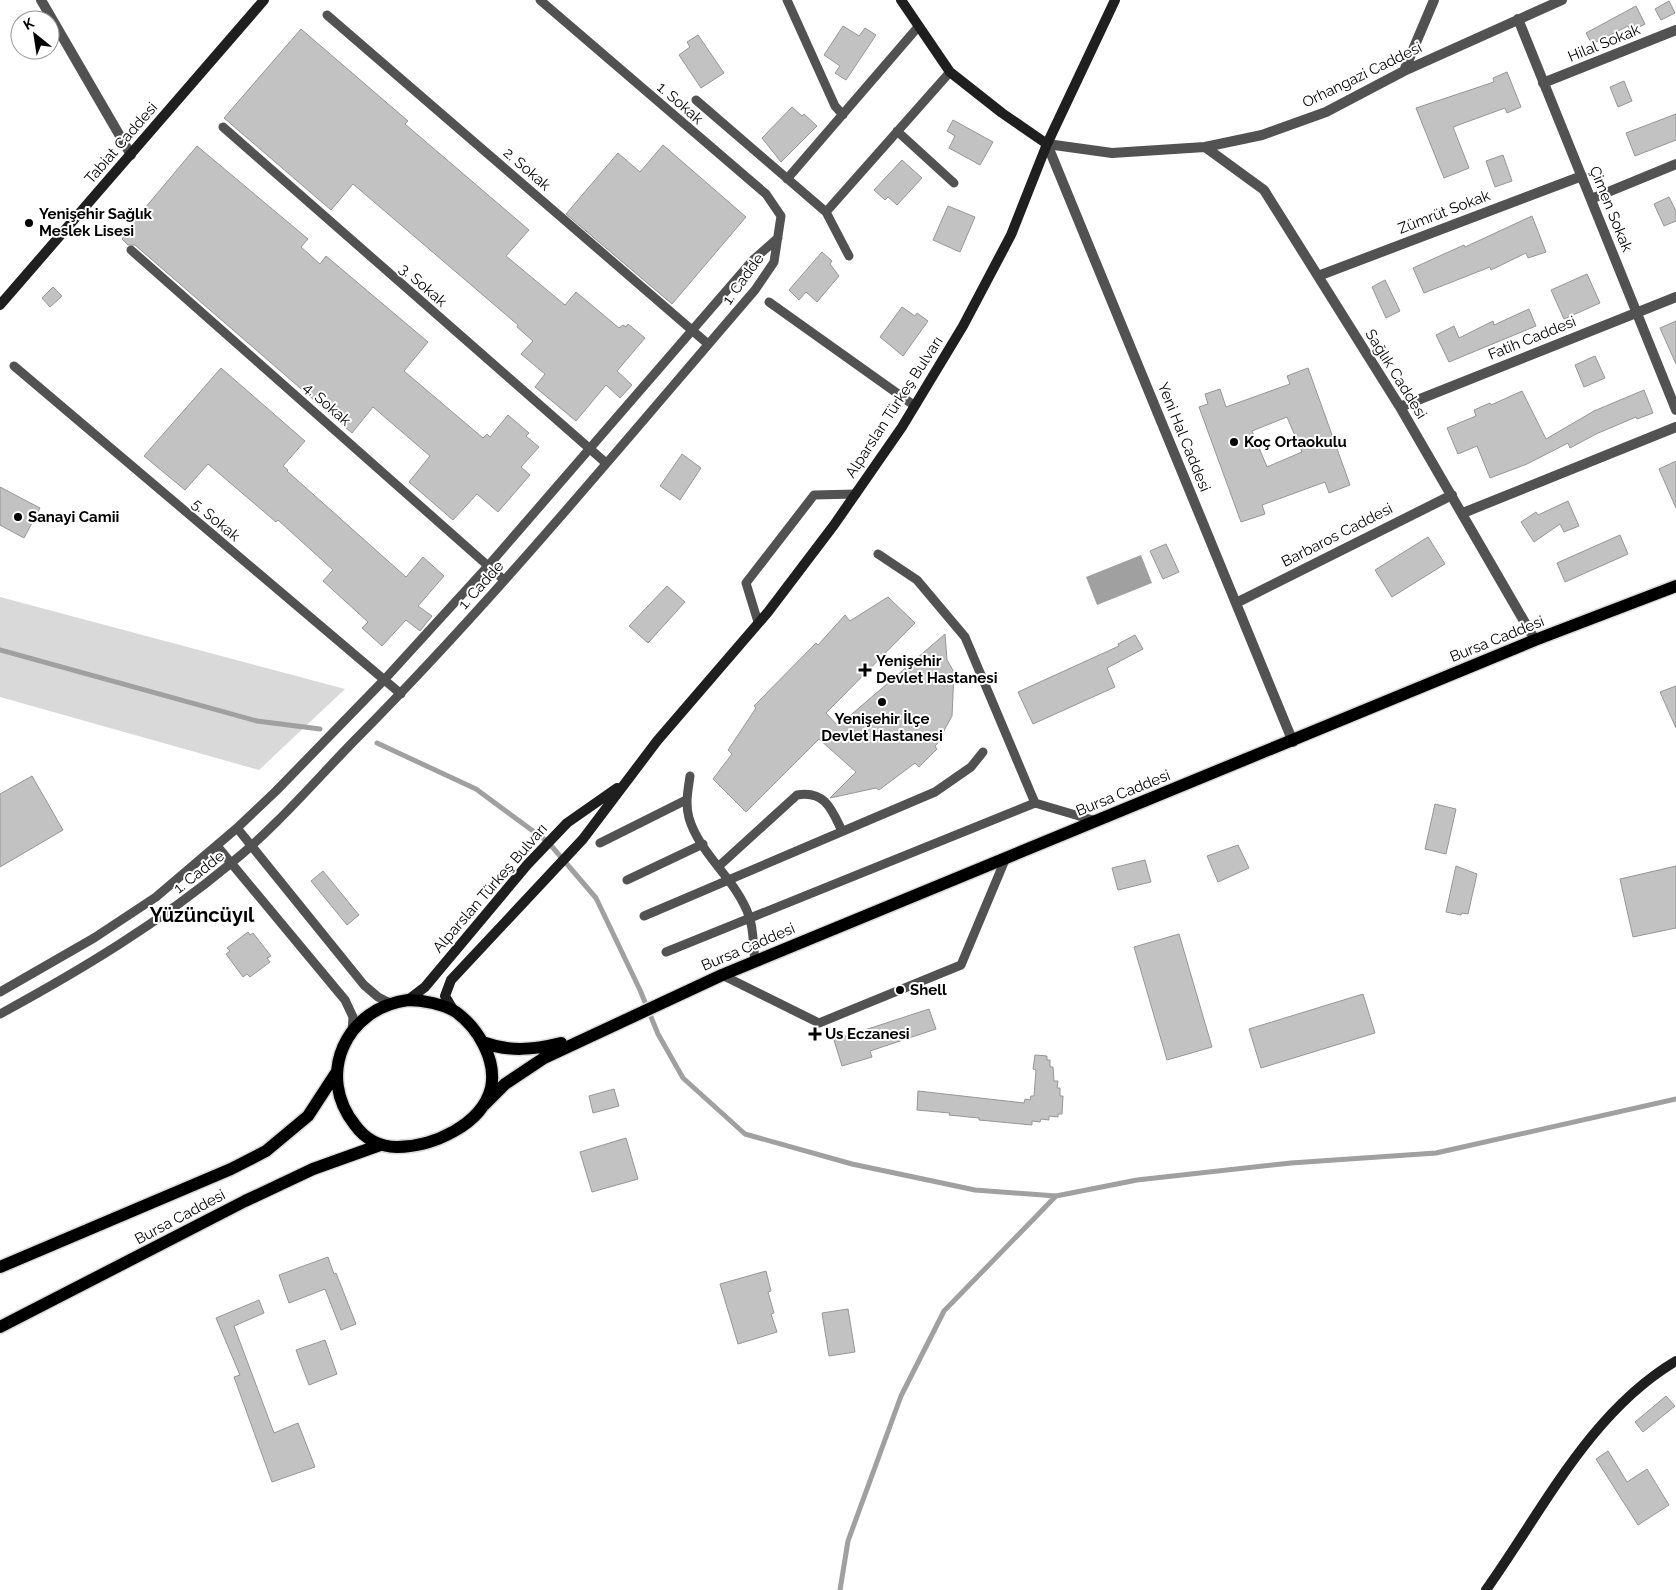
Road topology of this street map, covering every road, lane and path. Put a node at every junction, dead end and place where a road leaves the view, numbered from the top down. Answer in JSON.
{"nodes":[{"id":1,"x":41,"y":0,"type":"edge"},
{"id":2,"x":264,"y":0,"type":"edge"},
{"id":3,"x":540,"y":0,"type":"edge"},
{"id":4,"x":787,"y":0,"type":"edge"},
{"id":5,"x":900,"y":0,"type":"edge"},
{"id":6,"x":1115,"y":0,"type":"edge"},
{"id":7,"x":1434,"y":0,"type":"edge"},
{"id":8,"x":1562,"y":0,"type":"edge"},
{"id":9,"x":327,"y":15,"type":"dead end"},
{"id":10,"x":1518,"y":19,"type":"junction"},
{"id":11,"x":918,"y":27,"type":"junction"},
{"id":12,"x":1676,"y":30,"type":"edge"},
{"id":13,"x":1404,"y":71,"type":"junction"},
{"id":14,"x":950,"y":72,"type":"junction"},
{"id":15,"x":1543,"y":83,"type":"junction"},
{"id":16,"x":696,"y":100,"type":"dead end"},
{"id":17,"x":843,"y":115,"type":"junction"},
{"id":18,"x":223,"y":127,"type":"dead end"},
{"id":19,"x":897,"y":132,"type":"junction"},
{"id":20,"x":1047,"y":144,"type":"junction"},
{"id":21,"x":1205,"y":147,"type":"junction"},
{"id":22,"x":130,"y":155,"type":"junction"},
{"id":23,"x":1676,"y":164,"type":"edge"},
{"id":24,"x":1582,"y":176,"type":"junction"},
{"id":25,"x":787,"y":179,"type":"junction"},
{"id":26,"x":954,"y":183,"type":"dead end"},
{"id":27,"x":1590,"y":199,"type":"junction"},
{"id":28,"x":826,"y":212,"type":"junction"},
{"id":29,"x":778,"y":238,"type":"junction"},
{"id":30,"x":131,"y":250,"type":"dead end"},
{"id":31,"x":849,"y":256,"type":"dead end"},
{"id":32,"x":1318,"y":276,"type":"junction"},
{"id":33,"x":1676,"y":297,"type":"edge"},
{"id":34,"x":769,"y":302,"type":"dead end"},
{"id":35,"x":0,"y":306,"type":"edge"},
{"id":36,"x":1636,"y":313,"type":"junction"},
{"id":37,"x":692,"y":330,"type":"junction"},
{"id":38,"x":708,"y":344,"type":"junction"},
{"id":39,"x":14,"y":366,"type":"dead end"},
{"id":40,"x":915,"y":406,"type":"junction"},
{"id":41,"x":1400,"y":408,"type":"junction"},
{"id":42,"x":1676,"y":410,"type":"edge"},
{"id":43,"x":1676,"y":427,"type":"edge"},
{"id":44,"x":591,"y":450,"type":"junction"},
{"id":45,"x":606,"y":463,"type":"junction"},
{"id":46,"x":856,"y":494,"type":"junction"},
{"id":47,"x":1452,"y":495,"type":"junction"},
{"id":48,"x":1463,"y":512,"type":"junction"},
{"id":49,"x":878,"y":554,"type":"dead end"},
{"id":50,"x":488,"y":566,"type":"junction"},
{"id":51,"x":504,"y":580,"type":"junction"},
{"id":52,"x":1676,"y":586,"type":"edge"},
{"id":53,"x":1236,"y":603,"type":"junction"},
{"id":54,"x":758,"y":622,"type":"junction"},
{"id":55,"x":1535,"y":640,"type":"junction"},
{"id":56,"x":384,"y":680,"type":"junction"},
{"id":57,"x":401,"y":694,"type":"junction"},
{"id":58,"x":1293,"y":742,"type":"junction"},
{"id":59,"x":983,"y":752,"type":"dead end"},
{"id":60,"x":690,"y":776,"type":"dead end"},
{"id":61,"x":624,"y":783,"type":"junction"},
{"id":62,"x":686,"y":800,"type":"junction"},
{"id":63,"x":1035,"y":802,"type":"junction"},
{"id":64,"x":1097,"y":821,"type":"junction"},
{"id":65,"x":238,"y":828,"type":"junction"},
{"id":66,"x":842,"y":831,"type":"junction"},
{"id":67,"x":600,"y":844,"type":"dead end"},
{"id":68,"x":703,"y":844,"type":"junction"},
{"id":69,"x":217,"y":846,"type":"junction"},
{"id":70,"x":251,"y":846,"type":"junction"},
{"id":71,"x":1005,"y":860,"type":"junction"},
{"id":72,"x":231,"y":864,"type":"junction"},
{"id":73,"x":719,"y":866,"type":"junction"},
{"id":74,"x":730,"y":878,"type":"junction"},
{"id":75,"x":626,"y":880,"type":"dead end"},
{"id":76,"x":644,"y":916,"type":"dead end"},
{"id":77,"x":750,"y":917,"type":"junction"},
{"id":78,"x":666,"y":952,"type":"dead end"},
{"id":79,"x":755,"y":961,"type":"junction"},
{"id":80,"x":722,"y":975,"type":"junction"},
{"id":81,"x":0,"y":992,"type":"edge"},
{"id":82,"x":408,"y":1000,"type":"junction"},
{"id":83,"x":392,"y":1004,"type":"junction"},
{"id":84,"x":454,"y":1011,"type":"junction"},
{"id":85,"x":0,"y":1014,"type":"edge"},
{"id":86,"x":352,"y":1034,"type":"junction"},
{"id":87,"x":585,"y":1037,"type":"junction"},
{"id":88,"x":482,"y":1042,"type":"junction"},
{"id":89,"x":336,"y":1074,"type":"junction"},
{"id":90,"x":484,"y":1105,"type":"junction"},
{"id":91,"x":380,"y":1145,"type":"junction"},
{"id":92,"x":0,"y":1267,"type":"edge"},
{"id":93,"x":0,"y":1327,"type":"edge"},
{"id":94,"x":1676,"y":1360,"type":"edge"},
{"id":95,"x":1486,"y":1590,"type":"edge"}],
"edges":[{"from":1,"to":22,"type":"street"},
{"from":2,"to":22,"type":"main road","name":"Tabiat Caddesi"},
{"from":3,"to":29,"type":"lane","name":"1. Sokak"},
{"from":4,"to":17,"type":"lane"},
{"from":5,"to":11,"type":"main road"},
{"from":6,"to":20,"type":"main road","name":"Alparslan Türkeş Bulvarı"},
{"from":7,"to":13,"type":"street"},
{"from":8,"to":10,"type":"street","name":"Orhangazi Caddesi"},
{"from":9,"to":37,"type":"lane","name":"2. Sokak"},
{"from":10,"to":13,"type":"street","name":"Orhangazi Caddesi"},
{"from":10,"to":15,"type":"street","name":"Çimen Sokak"},
{"from":11,"to":14,"type":"main road"},
{"from":11,"to":17,"type":"lane"},
{"from":12,"to":15,"type":"street","name":"Hilal Sokak"},
{"from":13,"to":21,"type":"street","name":"Orhangazi Caddesi"},
{"from":14,"to":19,"type":"lane"},
{"from":14,"to":20,"type":"main road"},
{"from":15,"to":24,"type":"street","name":"Çimen Sokak"},
{"from":16,"to":25,"type":"lane"},
{"from":17,"to":25,"type":"lane"},
{"from":18,"to":44,"type":"lane","name":"3. Sokak"},
{"from":19,"to":26,"type":"lane"},
{"from":19,"to":28,"type":"lane"},
{"from":20,"to":21,"type":"street","name":"Orhangazi Caddesi"},
{"from":20,"to":40,"type":"main road","name":"Alparslan Türkeş Bulvarı"},
{"from":20,"to":53,"type":"street","name":"Yeni Hal Caddesi"},
{"from":21,"to":32,"type":"street","name":"Sağlık Caddesi"},
{"from":22,"to":35,"type":"main road","name":"Tabiat Caddesi"},
{"from":23,"to":27,"type":"street"},
{"from":24,"to":27,"type":"street","name":"Çimen Sokak"},
{"from":24,"to":32,"type":"street","name":"Zümrüt Sokak"},
{"from":25,"to":28,"type":"lane"},
{"from":27,"to":36,"type":"street","name":"Çimen Sokak"},
{"from":28,"to":31,"type":"lane"},
{"from":29,"to":37,"type":"lane","name":"1. Cadde"},
{"from":29,"to":38,"type":"lane","name":"1. Cadde"},
{"from":30,"to":50,"type":"lane","name":"4. Sokak"},
{"from":32,"to":41,"type":"street","name":"Sağlık Caddesi"},
{"from":33,"to":36,"type":"street","name":"Fatih Caddesi"},
{"from":34,"to":40,"type":"lane"},
{"from":36,"to":41,"type":"street","name":"Fatih Caddesi"},
{"from":36,"to":42,"type":"street","name":"Çimen Sokak"},
{"from":37,"to":38,"type":"lane","name":"2. Sokak"},
{"from":37,"to":44,"type":"lane","name":"1. Cadde"},
{"from":38,"to":45,"type":"lane","name":"1. Cadde"},
{"from":39,"to":56,"type":"lane","name":"5. Sokak"},
{"from":40,"to":46,"type":"main road","name":"Alparslan Türkeş Bulvarı"},
{"from":41,"to":47,"type":"street","name":"Sağlık Caddesi"},
{"from":43,"to":48,"type":"street"},
{"from":44,"to":45,"type":"lane","name":"3. Sokak"},
{"from":44,"to":50,"type":"lane","name":"1. Cadde"},
{"from":45,"to":51,"type":"lane","name":"1. Cadde"},
{"from":46,"to":54,"type":"main road","name":"Alparslan Türkeş Bulvarı"},
{"from":46,"to":54,"type":"lane"},
{"from":47,"to":48,"type":"street","name":"Sağlık Caddesi"},
{"from":47,"to":53,"type":"street","name":"Barbaros Caddesi"},
{"from":48,"to":55,"type":"street","name":"Sağlık Caddesi"},
{"from":49,"to":63,"type":"lane"},
{"from":50,"to":51,"type":"lane","name":"4. Sokak"},
{"from":50,"to":56,"type":"lane","name":"1. Cadde"},
{"from":51,"to":57,"type":"lane","name":"1. Cadde"},
{"from":52,"to":55,"type":"main road","name":"Bursa Caddesi"},
{"from":53,"to":58,"type":"street","name":"Yeni Hal Caddesi"},
{"from":54,"to":61,"type":"main road","name":"Alparslan Türkeş Bulvarı"},
{"from":55,"to":58,"type":"main road","name":"Bursa Caddesi"},
{"from":56,"to":57,"type":"lane","name":"5. Sokak"},
{"from":56,"to":65,"type":"lane","name":"1. Cadde"},
{"from":57,"to":70,"type":"lane","name":"1. Cadde"},
{"from":58,"to":64,"type":"main road","name":"Bursa Caddesi"},
{"from":59,"to":66,"type":"lane"},
{"from":60,"to":62,"type":"lane"},
{"from":61,"to":82,"type":"main road","name":"Alparslan Türkeş Bulvarı"},
{"from":61,"to":84,"type":"main road","name":"Alparslan Türkeş Bulvarı"},
{"from":62,"to":67,"type":"lane"},
{"from":62,"to":68,"type":"lane"},
{"from":63,"to":64,"type":"lane"},
{"from":63,"to":77,"type":"lane"},
{"from":64,"to":71,"type":"main road","name":"Bursa Caddesi"},
{"from":65,"to":69,"type":"lane","name":"1. Cadde"},
{"from":65,"to":70,"type":"lane"},
{"from":66,"to":73,"type":"lane"},
{"from":66,"to":74,"type":"lane"},
{"from":68,"to":73,"type":"lane"},
{"from":68,"to":75,"type":"lane"},
{"from":69,"to":72,"type":"lane"},
{"from":69,"to":81,"type":"lane","name":"1. Cadde"},
{"from":70,"to":72,"type":"lane","name":"1. Cadde"},
{"from":70,"to":83,"type":"lane"},
{"from":71,"to":79,"type":"main road","name":"Bursa Caddesi"},
{"from":71,"to":80,"type":"lane"},
{"from":72,"to":85,"type":"lane","name":"1. Cadde"},
{"from":72,"to":86,"type":"lane"},
{"from":73,"to":74,"type":"lane"},
{"from":74,"to":76,"type":"lane"},
{"from":74,"to":77,"type":"lane"},
{"from":77,"to":78,"type":"lane"},
{"from":77,"to":79,"type":"lane"},
{"from":79,"to":80,"type":"main road","name":"Bursa Caddesi"},
{"from":80,"to":87,"type":"main road","name":"Bursa Caddesi"},
{"from":82,"to":83,"type":"main road"},
{"from":82,"to":84,"type":"main road"},
{"from":83,"to":86,"type":"main road"},
{"from":84,"to":88,"type":"main road"},
{"from":86,"to":89,"type":"main road"},
{"from":87,"to":88,"type":"main road","name":"Bursa Caddesi"},
{"from":87,"to":90,"type":"main road","name":"Bursa Caddesi"},
{"from":88,"to":90,"type":"main road"},
{"from":89,"to":91,"type":"main road"},
{"from":89,"to":92,"type":"main road","name":"Bursa Caddesi"},
{"from":90,"to":91,"type":"main road"},
{"from":91,"to":93,"type":"main road","name":"Bursa Caddesi"},
{"from":94,"to":95,"type":"main road"}]}
